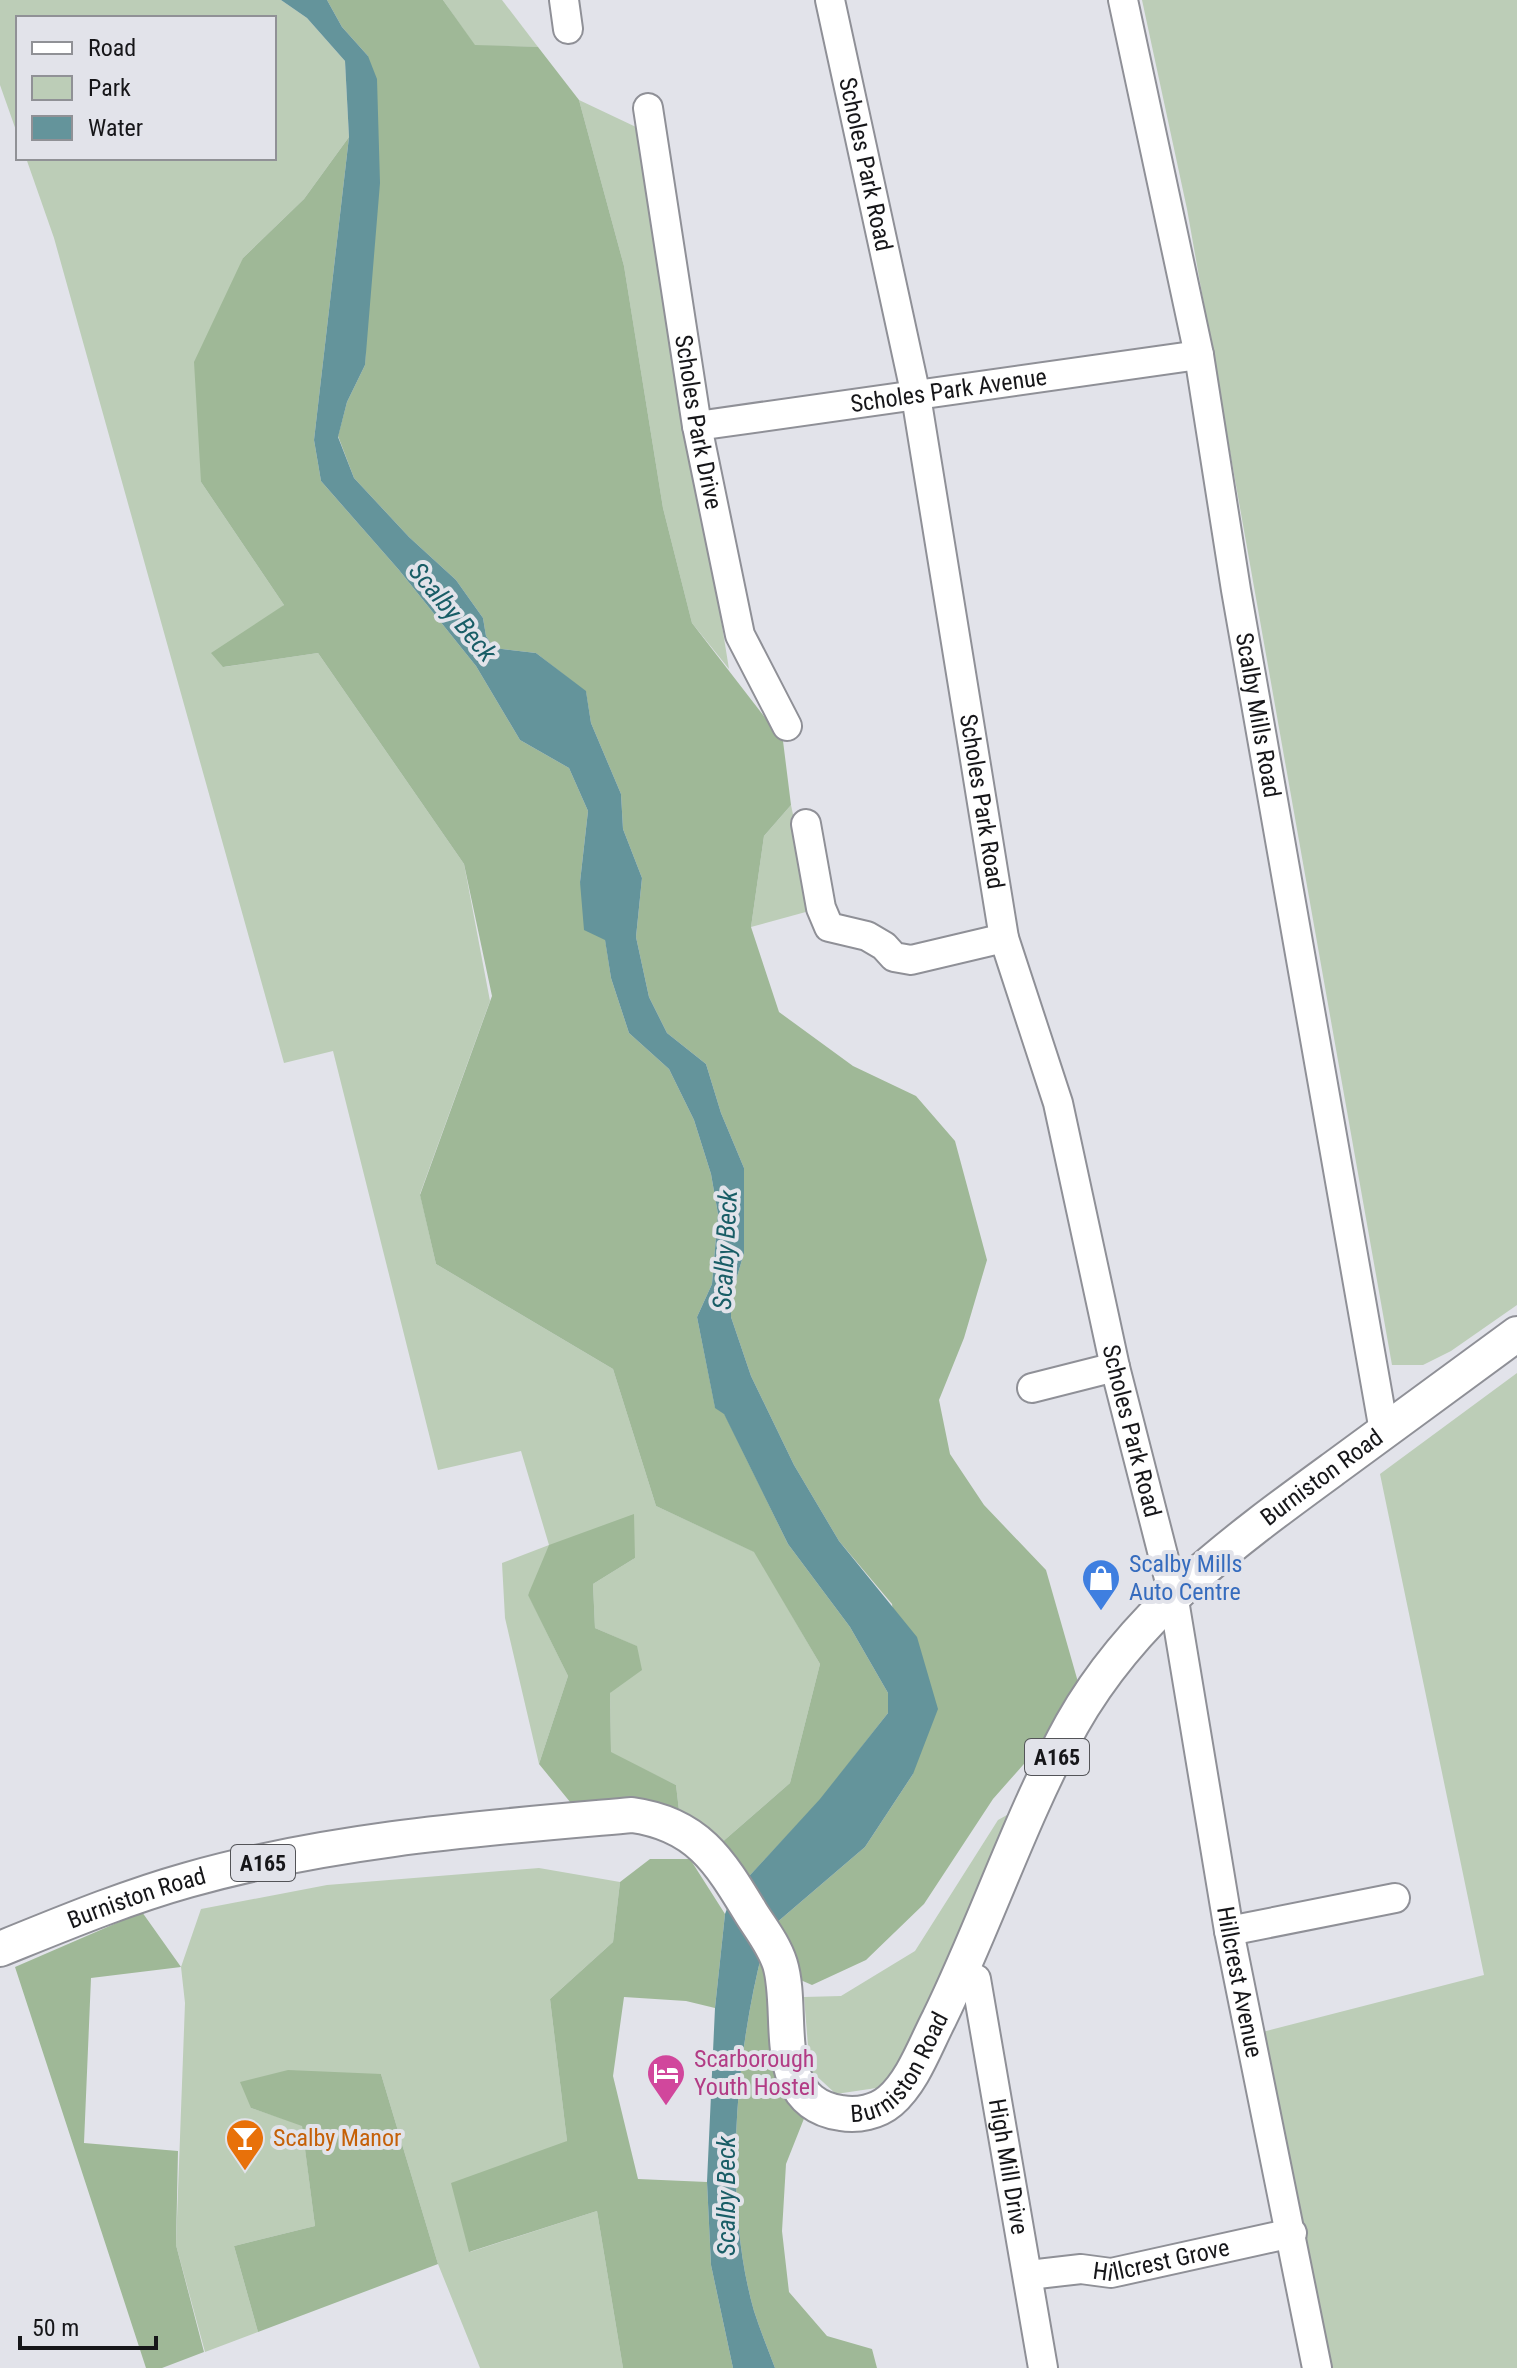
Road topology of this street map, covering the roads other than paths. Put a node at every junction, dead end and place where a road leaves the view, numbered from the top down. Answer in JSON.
{"nodes":[{"id":1,"x":564,"y":0,"type":"edge"},
{"id":2,"x":830,"y":0,"type":"edge"},
{"id":3,"x":1123,"y":0,"type":"edge"},
{"id":4,"x":568,"y":29,"type":"dead end"},
{"id":5,"x":648,"y":108,"type":"dead end"},
{"id":6,"x":1199,"y":355,"type":"junction"},
{"id":7,"x":916,"y":396,"type":"junction"},
{"id":8,"x":697,"y":426,"type":"junction"},
{"id":9,"x":787,"y":726,"type":"dead end"},
{"id":10,"x":806,"y":824,"type":"dead end"},
{"id":11,"x":1004,"y":938,"type":"junction"},
{"id":12,"x":1517,"y":1334,"type":"edge"},
{"id":13,"x":1115,"y":1367,"type":"junction"},
{"id":14,"x":1032,"y":1388,"type":"dead end"},
{"id":15,"x":1384,"y":1431,"type":"junction"},
{"id":16,"x":1173,"y":1594,"type":"junction"},
{"id":17,"x":1395,"y":1898,"type":"dead end"},
{"id":18,"x":1229,"y":1931,"type":"junction"},
{"id":19,"x":0,"y":1949,"type":"edge"},
{"id":20,"x":962,"y":1972,"type":"junction"},
{"id":21,"x":1292,"y":2233,"type":"junction"},
{"id":22,"x":1029,"y":2275,"type":"junction"},
{"id":23,"x":1043,"y":2368,"type":"edge"},
{"id":24,"x":1317,"y":2368,"type":"edge"}],
"edges":[{"from":1,"to":4,"type":"street"},
{"from":2,"to":7,"type":"street","name":"Scholes Park Road"},
{"from":3,"to":6,"type":"street","name":"Scalby Mills Road"},
{"from":5,"to":8,"type":"street","name":"Scholes Park Drive"},
{"from":6,"to":7,"type":"street","name":"Scholes Park Avenue"},
{"from":6,"to":15,"type":"street","name":"Scalby Mills Road"},
{"from":7,"to":8,"type":"street","name":"Scholes Park Avenue"},
{"from":7,"to":11,"type":"street","name":"Scholes Park Road"},
{"from":8,"to":9,"type":"street","name":"Scholes Park Drive"},
{"from":10,"to":11,"type":"street"},
{"from":11,"to":13,"type":"street","name":"Scholes Park Road"},
{"from":12,"to":15,"type":"main road","name":"Burniston Road","number":"A165"},
{"from":13,"to":14,"type":"street"},
{"from":13,"to":16,"type":"street","name":"Scholes Park Road"},
{"from":15,"to":16,"type":"main road","name":"Burniston Road","number":"A165"},
{"from":16,"to":18,"type":"street","name":"Hillcrest Avenue"},
{"from":16,"to":20,"type":"main road","name":"Burniston Road","number":"A165"},
{"from":17,"to":18,"type":"street"},
{"from":18,"to":21,"type":"street","name":"Hillcrest Avenue"},
{"from":19,"to":20,"type":"main road","name":"Burniston Road","number":"A165"},
{"from":20,"to":22,"type":"street","name":"High Mill Drive"},
{"from":21,"to":22,"type":"street","name":"Hillcrest Grove"},
{"from":21,"to":24,"type":"street","name":"Hillcrest Avenue"},
{"from":22,"to":23,"type":"street","name":"High Mill Drive"}]}
